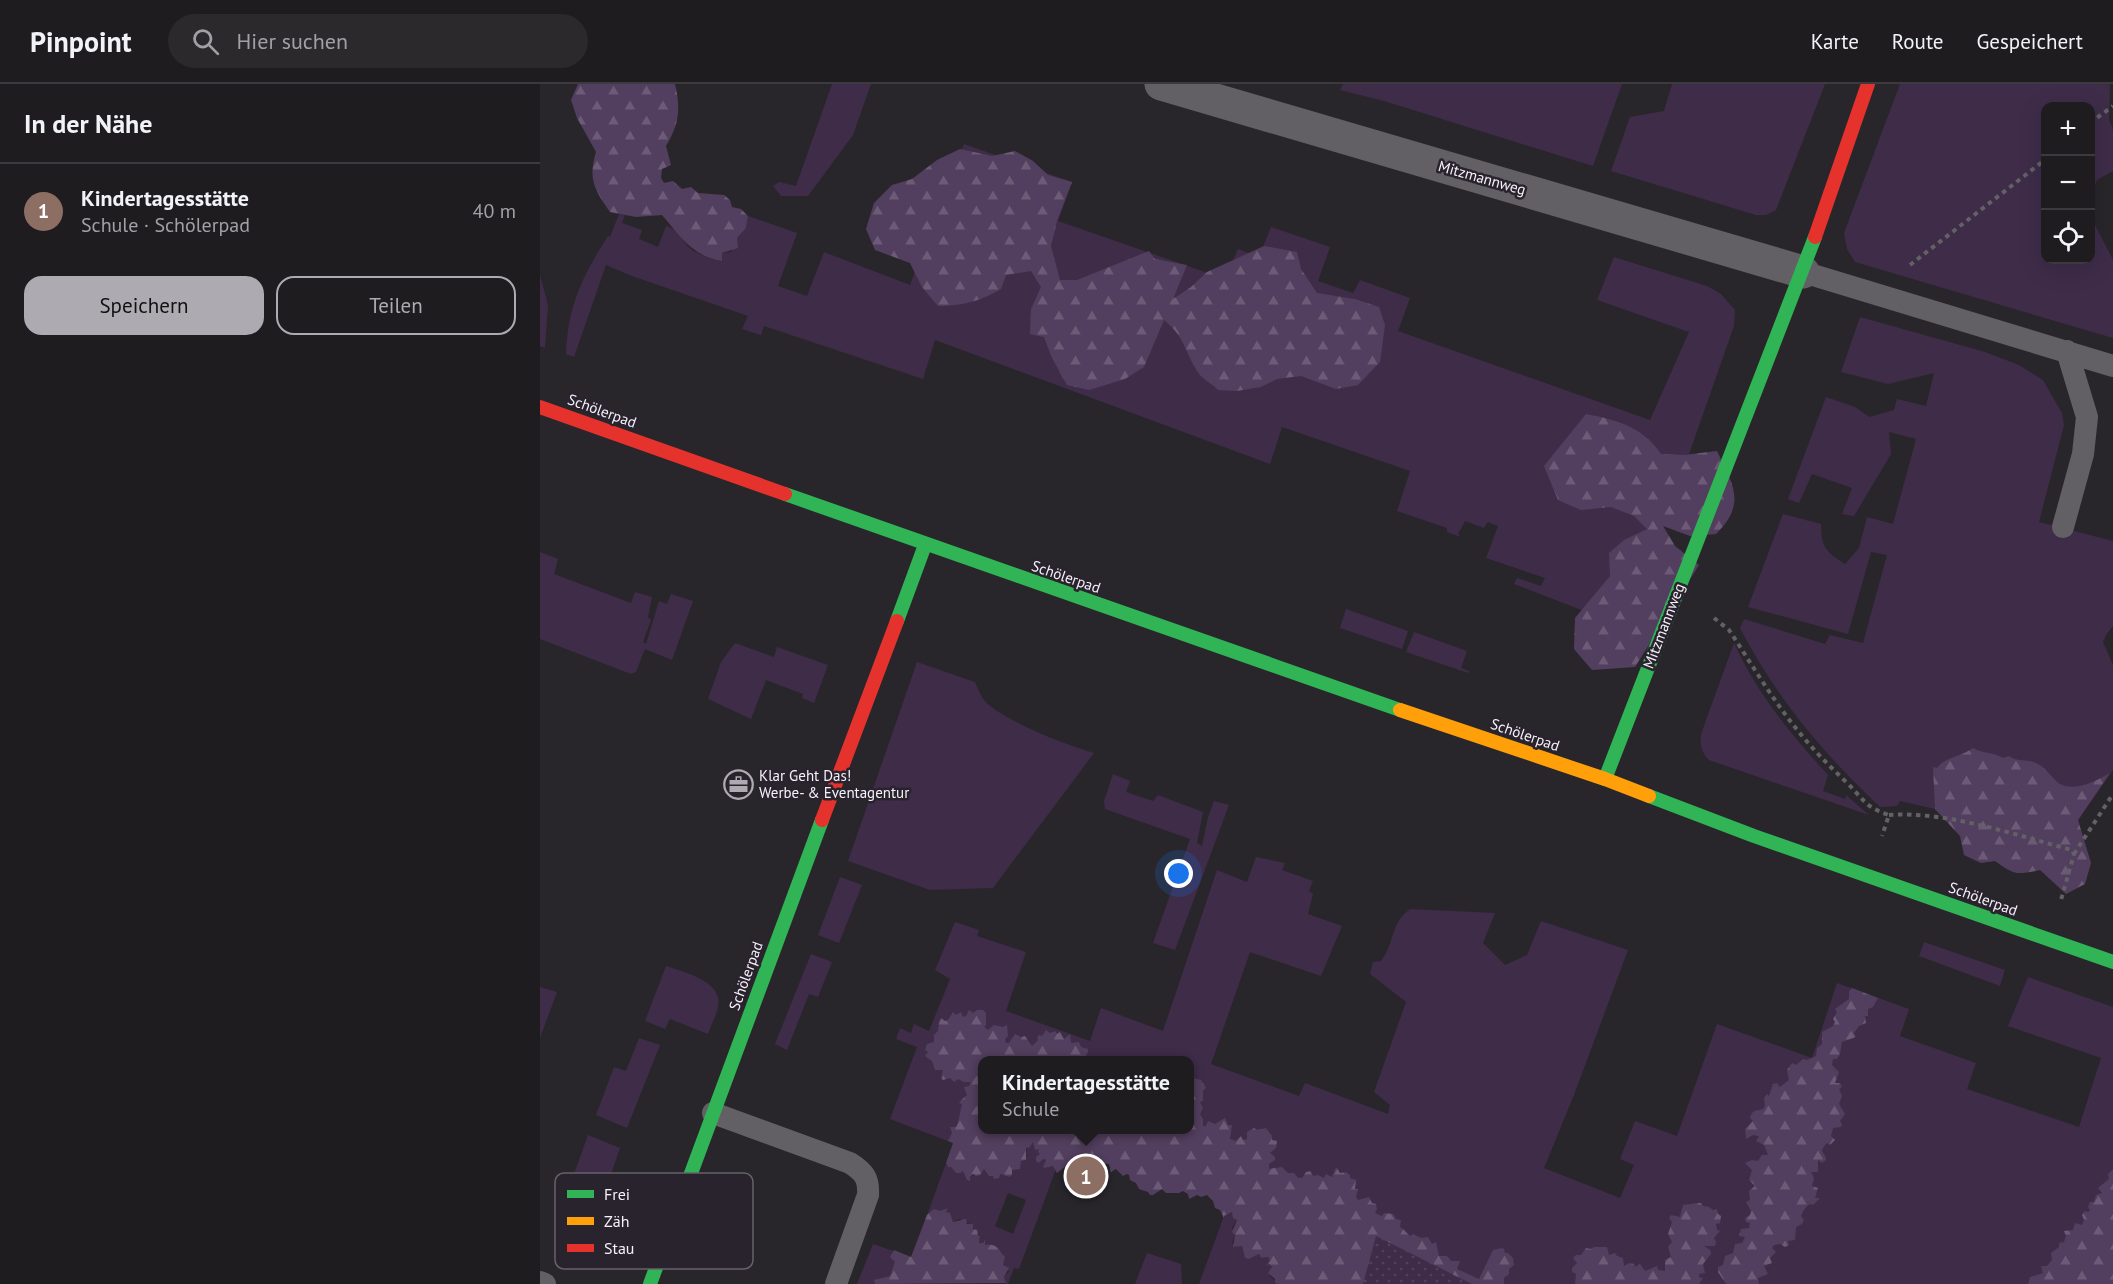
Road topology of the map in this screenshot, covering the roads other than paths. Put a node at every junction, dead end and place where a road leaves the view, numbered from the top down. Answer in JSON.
{"nodes":[{"id":1,"x":1161,"y":84,"type":"edge"},
{"id":2,"x":1868,"y":84,"type":"edge"},
{"id":3,"x":1803,"y":272,"type":"junction"},
{"id":4,"x":2067,"y":351,"type":"junction"},
{"id":5,"x":2113,"y":366,"type":"edge"},
{"id":6,"x":540,"y":406,"type":"edge"},
{"id":7,"x":2063,"y":527,"type":"dead end"},
{"id":8,"x":925,"y":545,"type":"junction"},
{"id":9,"x":1605,"y":779,"type":"junction"},
{"id":10,"x":2113,"y":962,"type":"edge"},
{"id":11,"x":713,"y":1113,"type":"junction"},
{"id":12,"x":691,"y":1173,"type":"edge"},
{"id":13,"x":656,"y":1269,"type":"edge"},
{"id":14,"x":540,"y":1282,"type":"edge"},
{"id":15,"x":545,"y":1284,"type":"edge"},
{"id":16,"x":650,"y":1284,"type":"edge"},
{"id":17,"x":836,"y":1284,"type":"edge"}],
"edges":[{"from":1,"to":3,"type":"street","name":"Mitzmannweg"},
{"from":2,"to":3,"type":"street","name":"Mitzmannweg"},
{"from":3,"to":4,"type":"lane"},
{"from":3,"to":9,"type":"street","name":"Mitzmannweg"},
{"from":4,"to":5,"type":"lane"},
{"from":4,"to":7,"type":"lane"},
{"from":6,"to":8,"type":"street","name":"Schölerpad"},
{"from":8,"to":9,"type":"street","name":"Schölerpad"},
{"from":8,"to":11,"type":"street","name":"Schölerpad"},
{"from":9,"to":10,"type":"street","name":"Schölerpad"},
{"from":11,"to":12,"type":"street","name":"Schölerpad"},
{"from":11,"to":17,"type":"lane"},
{"from":13,"to":16,"type":"street","name":"Schölerpad"},
{"from":14,"to":15,"type":"lane"}]}
